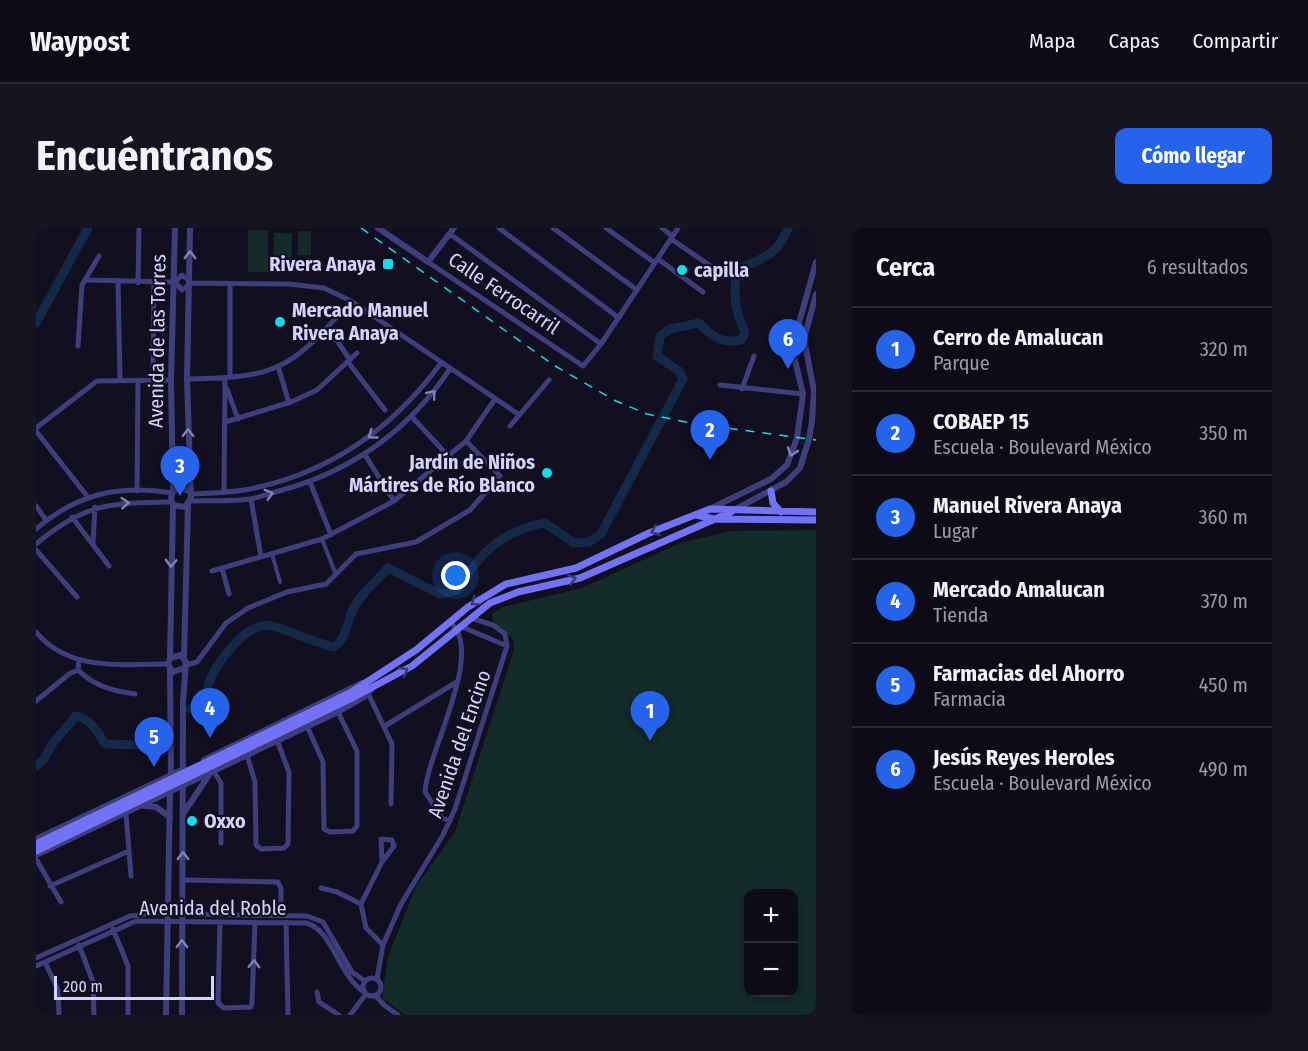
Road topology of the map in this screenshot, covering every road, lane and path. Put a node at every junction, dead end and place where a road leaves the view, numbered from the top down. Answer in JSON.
{"nodes":[{"id":1,"x":138,"y":228,"type":"edge"},
{"id":2,"x":175,"y":228,"type":"edge"},
{"id":3,"x":190,"y":228,"type":"edge"},
{"id":4,"x":378,"y":228,"type":"edge"},
{"id":5,"x":499,"y":228,"type":"edge"},
{"id":6,"x":553,"y":228,"type":"edge"},
{"id":7,"x":606,"y":228,"type":"edge"},
{"id":8,"x":662,"y":228,"type":"edge"},
{"id":9,"x":678,"y":228,"type":"edge"},
{"id":10,"x":452,"y":230,"type":"edge"},
{"id":11,"x":671,"y":238,"type":"junction"},
{"id":12,"x":99,"y":256,"type":"dead end"},
{"id":13,"x":657,"y":261,"type":"junction"},
{"id":14,"x":428,"y":262,"type":"junction"},
{"id":15,"x":816,"y":262,"type":"edge"},
{"id":16,"x":718,"y":271,"type":"dead end"},
{"id":17,"x":87,"y":280,"type":"junction"},
{"id":18,"x":118,"y":282,"type":"junction"},
{"id":19,"x":175,"y":282,"type":"junction"},
{"id":20,"x":138,"y":283,"type":"junction"},
{"id":21,"x":154,"y":283,"type":"junction"},
{"id":22,"x":190,"y":283,"type":"junction"},
{"id":23,"x":230,"y":284,"type":"junction"},
{"id":24,"x":637,"y":290,"type":"junction"},
{"id":25,"x":704,"y":292,"type":"dead end"},
{"id":26,"x":816,"y":294,"type":"edge"},
{"id":27,"x":351,"y":301,"type":"junction"},
{"id":28,"x":619,"y":318,"type":"junction"},
{"id":29,"x":328,"y":327,"type":"junction"},
{"id":30,"x":601,"y":344,"type":"junction"},
{"id":31,"x":78,"y":346,"type":"dead end"},
{"id":32,"x":357,"y":353,"type":"dead end"},
{"id":33,"x":754,"y":356,"type":"dead end"},
{"id":34,"x":349,"y":361,"type":"junction"},
{"id":35,"x":441,"y":363,"type":"junction"},
{"id":36,"x":278,"y":366,"type":"junction"},
{"id":37,"x":450,"y":369,"type":"junction"},
{"id":38,"x":228,"y":377,"type":"junction"},
{"id":39,"x":120,"y":379,"type":"junction"},
{"id":40,"x":187,"y":379,"type":"junction"},
{"id":41,"x":138,"y":380,"type":"junction"},
{"id":42,"x":153,"y":380,"type":"junction"},
{"id":43,"x":171,"y":380,"type":"junction"},
{"id":44,"x":549,"y":380,"type":"dead end"},
{"id":45,"x":225,"y":385,"type":"junction"},
{"id":46,"x":720,"y":385,"type":"dead end"},
{"id":47,"x":803,"y":387,"type":"junction"},
{"id":48,"x":742,"y":389,"type":"junction"},
{"id":49,"x":803,"y":394,"type":"junction"},
{"id":50,"x":815,"y":396,"type":"edge"},
{"id":51,"x":495,"y":399,"type":"junction"},
{"id":52,"x":289,"y":403,"type":"junction"},
{"id":53,"x":386,"y":410,"type":"dead end"},
{"id":54,"x":518,"y":414,"type":"junction"},
{"id":55,"x":412,"y":417,"type":"junction"},
{"id":56,"x":238,"y":419,"type":"junction"},
{"id":57,"x":225,"y":422,"type":"junction"},
{"id":58,"x":510,"y":426,"type":"dead end"},
{"id":59,"x":36,"y":429,"type":"edge"},
{"id":60,"x":466,"y":441,"type":"junction"},
{"id":61,"x":365,"y":455,"type":"junction"},
{"id":62,"x":449,"y":457,"type":"junction"},
{"id":63,"x":310,"y":482,"type":"junction"},
{"id":64,"x":137,"y":491,"type":"junction"},
{"id":65,"x":771,"y":491,"type":"junction"},
{"id":66,"x":172,"y":492,"type":"junction"},
{"id":67,"x":224,"y":492,"type":"junction"},
{"id":68,"x":87,"y":496,"type":"junction"},
{"id":69,"x":189,"y":498,"type":"junction"},
{"id":70,"x":251,"y":499,"type":"junction"},
{"id":71,"x":394,"y":501,"type":"junction"},
{"id":72,"x":172,"y":503,"type":"junction"},
{"id":73,"x":36,"y":506,"type":"edge"},
{"id":74,"x":95,"y":507,"type":"junction"},
{"id":75,"x":710,"y":509,"type":"junction"},
{"id":76,"x":731,"y":511,"type":"junction"},
{"id":77,"x":781,"y":512,"type":"junction"},
{"id":78,"x":816,"y":512,"type":"edge"},
{"id":79,"x":696,"y":515,"type":"junction"},
{"id":80,"x":72,"y":517,"type":"junction"},
{"id":81,"x":714,"y":519,"type":"junction"},
{"id":82,"x":816,"y":519,"type":"edge"},
{"id":83,"x":46,"y":520,"type":"junction"},
{"id":84,"x":36,"y":529,"type":"edge"},
{"id":85,"x":331,"y":535,"type":"junction"},
{"id":86,"x":322,"y":539,"type":"junction"},
{"id":87,"x":93,"y":543,"type":"junction"},
{"id":88,"x":36,"y":544,"type":"edge"},
{"id":89,"x":36,"y":550,"type":"edge"},
{"id":90,"x":272,"y":554,"type":"junction"},
{"id":91,"x":261,"y":557,"type":"junction"},
{"id":92,"x":109,"y":566,"type":"dead end"},
{"id":93,"x":222,"y":568,"type":"junction"},
{"id":94,"x":212,"y":571,"type":"dead end"},
{"id":95,"x":336,"y":576,"type":"junction"},
{"id":96,"x":280,"y":582,"type":"dead end"},
{"id":97,"x":229,"y":594,"type":"dead end"},
{"id":98,"x":77,"y":597,"type":"dead end"},
{"id":99,"x":469,"y":617,"type":"junction"},
{"id":100,"x":450,"y":622,"type":"junction"},
{"id":101,"x":458,"y":627,"type":"junction"},
{"id":102,"x":36,"y":632,"type":"edge"},
{"id":103,"x":507,"y":646,"type":"junction"},
{"id":104,"x":184,"y":658,"type":"junction"},
{"id":105,"x":79,"y":660,"type":"junction"},
{"id":106,"x":170,"y":663,"type":"junction"},
{"id":107,"x":185,"y":667,"type":"junction"},
{"id":108,"x":78,"y":670,"type":"junction"},
{"id":109,"x":366,"y":682,"type":"junction"},
{"id":110,"x":456,"y":682,"type":"junction"},
{"id":111,"x":369,"y":691,"type":"junction"},
{"id":112,"x":135,"y":694,"type":"dead end"},
{"id":113,"x":438,"y":695,"type":"junction"},
{"id":114,"x":351,"y":696,"type":"junction"},
{"id":115,"x":36,"y":701,"type":"edge"},
{"id":116,"x":172,"y":702,"type":"junction"},
{"id":117,"x":183,"y":702,"type":"junction"},
{"id":118,"x":450,"y":706,"type":"junction"},
{"id":119,"x":338,"y":712,"type":"junction"},
{"id":120,"x":285,"y":720,"type":"junction"},
{"id":121,"x":307,"y":726,"type":"junction"},
{"id":122,"x":385,"y":726,"type":"junction"},
{"id":123,"x":291,"y":733,"type":"junction"},
{"id":124,"x":277,"y":740,"type":"junction"},
{"id":125,"x":247,"y":755,"type":"junction"},
{"id":126,"x":197,"y":763,"type":"junction"},
{"id":127,"x":183,"y":770,"type":"junction"},
{"id":128,"x":210,"y":774,"type":"junction"},
{"id":129,"x":171,"y":775,"type":"junction"},
{"id":130,"x":152,"y":784,"type":"junction"},
{"id":131,"x":182,"y":787,"type":"junction"},
{"id":132,"x":170,"y":793,"type":"junction"},
{"id":133,"x":158,"y":798,"type":"junction"},
{"id":134,"x":391,"y":804,"type":"dead end"},
{"id":135,"x":144,"y":806,"type":"junction"},
{"id":136,"x":126,"y":814,"type":"junction"},
{"id":137,"x":183,"y":814,"type":"junction"},
{"id":138,"x":170,"y":817,"type":"junction"},
{"id":139,"x":450,"y":821,"type":"junction"},
{"id":140,"x":36,"y":842,"type":"edge"},
{"id":141,"x":221,"y":843,"type":"dead end"},
{"id":142,"x":36,"y":851,"type":"edge"},
{"id":143,"x":129,"y":851,"type":"junction"},
{"id":144,"x":36,"y":857,"type":"edge"},
{"id":145,"x":382,"y":862,"type":"junction"},
{"id":146,"x":131,"y":876,"type":"dead end"},
{"id":147,"x":183,"y":880,"type":"junction"},
{"id":148,"x":50,"y":886,"type":"junction"},
{"id":149,"x":321,"y":888,"type":"dead end"},
{"id":150,"x":61,"y":902,"type":"dead end"},
{"id":151,"x":361,"y":904,"type":"junction"},
{"id":152,"x":169,"y":913,"type":"junction"},
{"id":153,"x":281,"y":915,"type":"junction"},
{"id":154,"x":182,"y":918,"type":"junction"},
{"id":155,"x":168,"y":921,"type":"junction"},
{"id":156,"x":220,"y":922,"type":"junction"},
{"id":157,"x":255,"y":922,"type":"junction"},
{"id":158,"x":286,"y":922,"type":"junction"},
{"id":159,"x":113,"y":929,"type":"junction"},
{"id":160,"x":80,"y":945,"type":"junction"},
{"id":161,"x":384,"y":945,"type":"junction"},
{"id":162,"x":36,"y":958,"type":"edge"},
{"id":163,"x":45,"y":962,"type":"junction"},
{"id":164,"x":36,"y":966,"type":"edge"},
{"id":165,"x":377,"y":980,"type":"junction"},
{"id":166,"x":365,"y":981,"type":"junction"},
{"id":167,"x":317,"y":992,"type":"dead end"},
{"id":168,"x":365,"y":993,"type":"junction"},
{"id":169,"x":376,"y":996,"type":"junction"},
{"id":170,"x":59,"y":1015,"type":"edge"},
{"id":171,"x":94,"y":1015,"type":"edge"},
{"id":172,"x":128,"y":1015,"type":"edge"},
{"id":173,"x":166,"y":1015,"type":"edge"},
{"id":174,"x":182,"y":1015,"type":"edge"},
{"id":175,"x":288,"y":1015,"type":"edge"},
{"id":176,"x":339,"y":1015,"type":"edge"},
{"id":177,"x":350,"y":1015,"type":"edge"},
{"id":178,"x":398,"y":1015,"type":"edge"}],
"edges":[{"from":1,"to":20,"type":"street"},
{"from":2,"to":19,"type":"street","name":"Avenida de las Torres"},
{"from":22,"to":3,"type":"street","name":"Avenida de las Torres","one_way":true},
{"from":4,"to":14,"type":"street","name":"Calle Ferrocarril"},
{"from":5,"to":28,"type":"street"},
{"from":6,"to":24,"type":"street"},
{"from":7,"to":13,"type":"street"},
{"from":8,"to":11,"type":"street"},
{"from":9,"to":11,"type":"street"},
{"from":10,"to":14,"type":"street"},
{"from":10,"to":30,"type":"street"},
{"from":11,"to":13,"type":"street"},
{"from":11,"to":16,"type":"street"},
{"from":12,"to":17,"type":"street"},
{"from":13,"to":24,"type":"street"},
{"from":13,"to":25,"type":"street"},
{"from":14,"to":30,"type":"street","name":"Calle Ferrocarril"},
{"from":15,"to":47,"type":"street"},
{"from":17,"to":18,"type":"street"},
{"from":17,"to":31,"type":"street"},
{"from":18,"to":20,"type":"street"},
{"from":18,"to":39,"type":"street"},
{"from":19,"to":21,"type":"street"},
{"from":19,"to":22,"type":"street"},
{"from":19,"to":22,"type":"street"},
{"from":19,"to":43,"type":"street","name":"Avenida de las Torres"},
{"from":20,"to":21,"type":"street"},
{"from":21,"to":42,"type":"street"},
{"from":22,"to":23,"type":"street"},
{"from":22,"to":40,"type":"street","name":"Avenida de las Torres"},
{"from":23,"to":27,"type":"street"},
{"from":23,"to":38,"type":"street"},
{"from":24,"to":28,"type":"street"},
{"from":26,"to":50,"type":"street"},
{"from":27,"to":29,"type":"street"},
{"from":27,"to":35,"type":"street"},
{"from":28,"to":30,"type":"street"},
{"from":29,"to":34,"type":"street"},
{"from":29,"to":36,"type":"street"},
{"from":32,"to":34,"type":"street"},
{"from":33,"to":48,"type":"street"},
{"from":34,"to":52,"type":"street"},
{"from":34,"to":53,"type":"street"},
{"from":35,"to":37,"type":"street"},
{"from":35,"to":67,"type":"street","one_way":true},
{"from":36,"to":38,"type":"street"},
{"from":36,"to":52,"type":"street"},
{"from":37,"to":51,"type":"street"},
{"from":55,"to":37,"type":"street","one_way":true},
{"from":38,"to":40,"type":"street"},
{"from":38,"to":45,"type":"street"},
{"from":39,"to":41,"type":"street"},
{"from":39,"to":59,"type":"street"},
{"from":69,"to":40,"type":"street","name":"Avenida de las Torres","one_way":true},
{"from":41,"to":42,"type":"street"},
{"from":41,"to":64,"type":"street"},
{"from":42,"to":43,"type":"street"},
{"from":43,"to":66,"type":"street","name":"Avenida de las Torres"},
{"from":44,"to":54,"type":"street"},
{"from":45,"to":56,"type":"street"},
{"from":45,"to":57,"type":"street"},
{"from":46,"to":48,"type":"street"},
{"from":47,"to":49,"type":"street"},
{"from":47,"to":50,"type":"street"},
{"from":48,"to":49,"type":"street"},
{"from":49,"to":50,"type":"street"},
{"from":49,"to":75,"type":"street","one_way":true},
{"from":50,"to":65,"type":"street"},
{"from":51,"to":54,"type":"street"},
{"from":51,"to":60,"type":"street"},
{"from":52,"to":56,"type":"street"},
{"from":54,"to":58,"type":"street"},
{"from":55,"to":61,"type":"street"},
{"from":55,"to":62,"type":"street"},
{"from":56,"to":57,"type":"street"},
{"from":57,"to":67,"type":"street"},
{"from":59,"to":68,"type":"street"},
{"from":60,"to":62,"type":"street"},
{"from":60,"to":95,"type":"street"},
{"from":61,"to":63,"type":"street"},
{"from":61,"to":71,"type":"street"},
{"from":62,"to":71,"type":"street"},
{"from":70,"to":63,"type":"street","one_way":true},
{"from":63,"to":85,"type":"street"},
{"from":64,"to":66,"type":"street"},
{"from":64,"to":68,"type":"street"},
{"from":65,"to":76,"type":"street"},
{"from":65,"to":77,"type":"main road"},
{"from":66,"to":69,"type":"street"},
{"from":66,"to":72,"type":"street","name":"Avenida de las Torres"},
{"from":67,"to":69,"type":"street"},
{"from":68,"to":83,"type":"street"},
{"from":69,"to":70,"type":"street"},
{"from":69,"to":72,"type":"street"},
{"from":69,"to":104,"type":"street","name":"Avenida de las Torres"},
{"from":70,"to":91,"type":"street"},
{"from":71,"to":85,"type":"street"},
{"from":74,"to":72,"type":"street","one_way":true},
{"from":72,"to":106,"type":"street","one_way":true},
{"from":73,"to":83,"type":"street"},
{"from":74,"to":80,"type":"street"},
{"from":74,"to":87,"type":"street"},
{"from":75,"to":76,"type":"main road"},
{"from":75,"to":79,"type":"main road"},
{"from":76,"to":77,"type":"main road"},
{"from":76,"to":81,"type":"main road"},
{"from":77,"to":78,"type":"main road"},
{"from":79,"to":81,"type":"main road"},
{"from":79,"to":100,"type":"main road","one_way":true},
{"from":80,"to":87,"type":"street"},
{"from":80,"to":88,"type":"street"},
{"from":81,"to":82,"type":"main road"},
{"from":99,"to":81,"type":"main road","one_way":true},
{"from":83,"to":84,"type":"street"},
{"from":85,"to":86,"type":"street"},
{"from":86,"to":90,"type":"street"},
{"from":86,"to":95,"type":"street"},
{"from":87,"to":92,"type":"street"},
{"from":89,"to":98,"type":"street"},
{"from":90,"to":91,"type":"street"},
{"from":90,"to":96,"type":"street"},
{"from":91,"to":93,"type":"street"},
{"from":93,"to":94,"type":"street"},
{"from":93,"to":97,"type":"street"},
{"from":95,"to":107,"type":"street"},
{"from":99,"to":101,"type":"main road"},
{"from":99,"to":103,"type":"street"},
{"from":100,"to":101,"type":"street"},
{"from":100,"to":109,"type":"main road"},
{"from":101,"to":103,"type":"street"},
{"from":101,"to":110,"type":"street"},
{"from":111,"to":101,"type":"main road","one_way":true},
{"from":102,"to":105,"type":"street"},
{"from":103,"to":139,"type":"street","name":"Avenida del Encino"},
{"from":104,"to":106,"type":"street"},
{"from":104,"to":107,"type":"street","name":"Avenida de las Torres"},
{"from":105,"to":106,"type":"street"},
{"from":105,"to":108,"type":"street"},
{"from":106,"to":107,"type":"street"},
{"from":106,"to":116,"type":"street"},
{"from":107,"to":117,"type":"street"},
{"from":108,"to":112,"type":"street"},
{"from":108,"to":115,"type":"street"},
{"from":109,"to":114,"type":"main road"},
{"from":109,"to":120,"type":"street"},
{"from":110,"to":113,"type":"street"},
{"from":110,"to":118,"type":"street"},
{"from":111,"to":114,"type":"main road"},
{"from":111,"to":119,"type":"street"},
{"from":111,"to":122,"type":"street"},
{"from":113,"to":118,"type":"street"},
{"from":113,"to":122,"type":"street"},
{"from":114,"to":140,"type":"main road","bridge":true},
{"from":114,"to":142,"type":"main road","bridge":true},
{"from":116,"to":117,"type":"street"},
{"from":116,"to":129,"type":"street"},
{"from":117,"to":127,"type":"street"},
{"from":118,"to":139,"type":"street"},
{"from":119,"to":121,"type":"street"},
{"from":119,"to":121,"type":"street"},
{"from":120,"to":123,"type":"street"},
{"from":120,"to":126,"type":"street"},
{"from":121,"to":123,"type":"street"},
{"from":122,"to":134,"type":"street"},
{"from":123,"to":124,"type":"street"},
{"from":124,"to":125,"type":"street"},
{"from":124,"to":125,"type":"street"},
{"from":125,"to":128,"type":"street"},
{"from":126,"to":127,"type":"street"},
{"from":126,"to":128,"type":"street"},
{"from":127,"to":129,"type":"street"},
{"from":127,"to":131,"type":"street"},
{"from":128,"to":131,"type":"street"},
{"from":128,"to":137,"type":"street"},
{"from":128,"to":141,"type":"street"},
{"from":129,"to":130,"type":"street"},
{"from":129,"to":132,"type":"street"},
{"from":130,"to":133,"type":"street"},
{"from":130,"to":140,"type":"street"},
{"from":131,"to":132,"type":"street"},
{"from":131,"to":137,"type":"street"},
{"from":132,"to":133,"type":"street"},
{"from":132,"to":138,"type":"street"},
{"from":133,"to":135,"type":"street"},
{"from":135,"to":136,"type":"street"},
{"from":135,"to":138,"type":"street"},
{"from":136,"to":143,"type":"street"},
{"from":136,"to":144,"type":"street"},
{"from":147,"to":137,"type":"street","one_way":true},
{"from":138,"to":152,"type":"street"},
{"from":139,"to":161,"type":"street","name":"Avenida del Encino"},
{"from":143,"to":146,"type":"street"},
{"from":143,"to":148,"type":"street"},
{"from":144,"to":148,"type":"street"},
{"from":145,"to":145,"type":"street"},
{"from":145,"to":151,"type":"street"},
{"from":147,"to":153,"type":"street"},
{"from":147,"to":154,"type":"street"},
{"from":148,"to":150,"type":"street"},
{"from":149,"to":151,"type":"street"},
{"from":151,"to":161,"type":"street"},
{"from":152,"to":154,"type":"street","name":"Avenida del Roble"},
{"from":152,"to":155,"type":"street"},
{"from":152,"to":162,"type":"street","name":"Avenida del Roble"},
{"from":153,"to":154,"type":"street","name":"Avenida del Roble"},
{"from":153,"to":166,"type":"street","name":"Avenida del Roble"},
{"from":154,"to":155,"type":"street","name":"Avenida del Roble"},
{"from":154,"to":156,"type":"street","name":"Avenida del Roble"},
{"from":174,"to":154,"type":"street","one_way":true},
{"from":155,"to":159,"type":"street","name":"Avenida del Roble"},
{"from":155,"to":173,"type":"street"},
{"from":156,"to":157,"type":"street","name":"Avenida del Roble"},
{"from":156,"to":157,"type":"street","one_way":true},
{"from":157,"to":158,"type":"street","name":"Avenida del Roble"},
{"from":158,"to":168,"type":"street","name":"Avenida del Roble"},
{"from":158,"to":175,"type":"street"},
{"from":159,"to":160,"type":"street","name":"Avenida del Roble"},
{"from":159,"to":172,"type":"street"},
{"from":160,"to":163,"type":"street","name":"Avenida del Roble"},
{"from":160,"to":171,"type":"street"},
{"from":161,"to":165,"type":"street","name":"Avenida del Encino"},
{"from":163,"to":164,"type":"street","name":"Avenida del Roble"},
{"from":163,"to":170,"type":"street"},
{"from":165,"to":166,"type":"street"},
{"from":165,"to":169,"type":"street","name":"Avenida del Encino"},
{"from":166,"to":168,"type":"street"},
{"from":167,"to":176,"type":"street"},
{"from":168,"to":169,"type":"street"},
{"from":168,"to":177,"type":"street"},
{"from":169,"to":178,"type":"street"}]}
